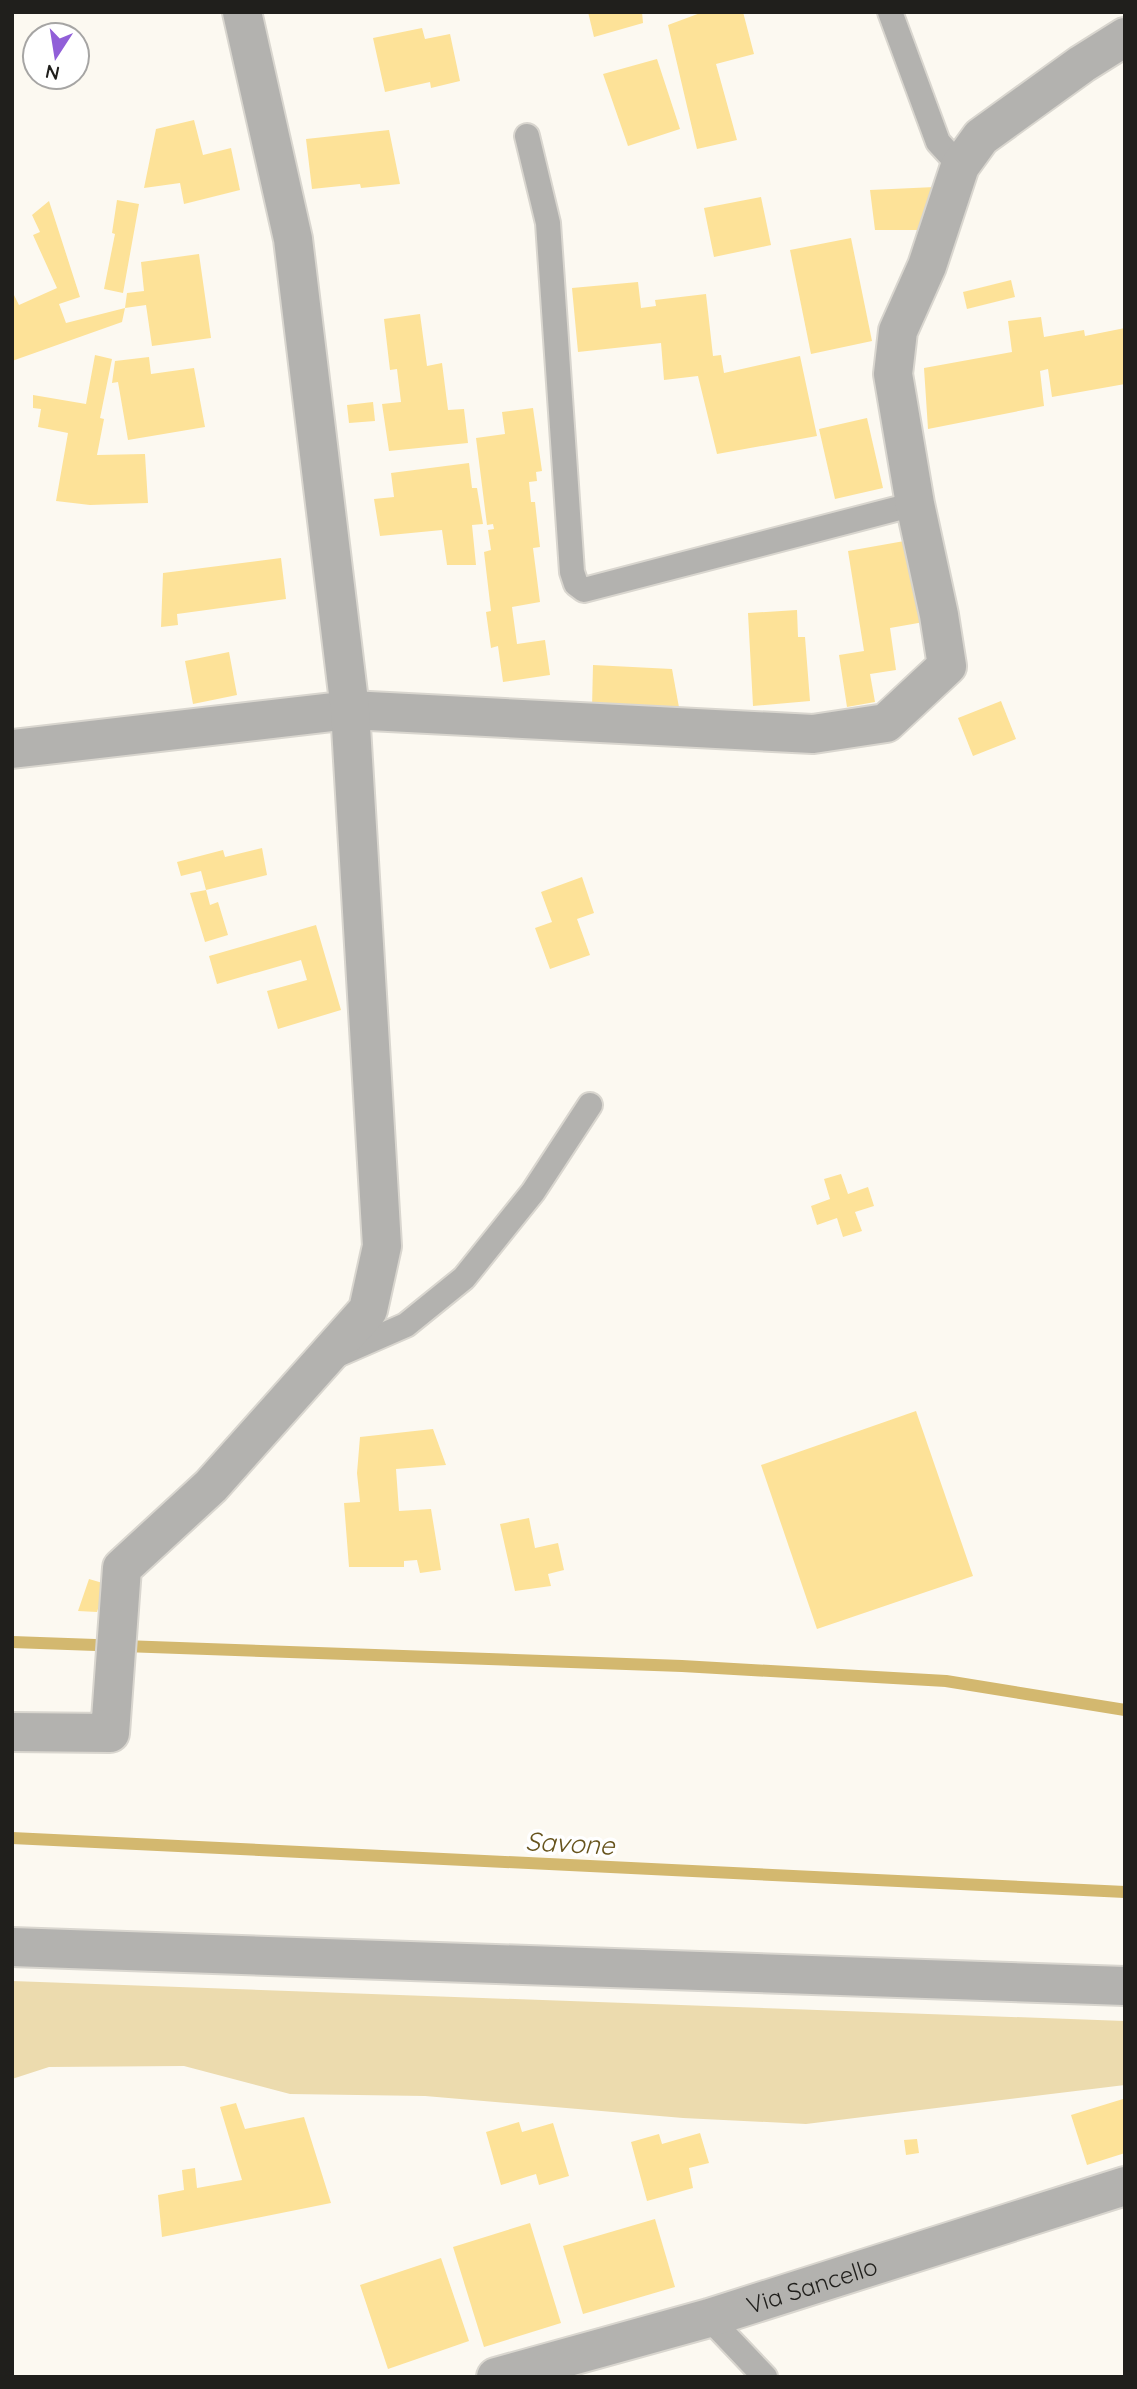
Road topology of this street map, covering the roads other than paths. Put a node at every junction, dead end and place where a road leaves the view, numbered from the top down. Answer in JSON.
{"nodes":[{"id":1,"x":242,"y":12,"type":"edge"},
{"id":2,"x":890,"y":12,"type":"edge"},
{"id":3,"x":1125,"y":37,"type":"edge"},
{"id":4,"x":527,"y":136,"type":"dead end"},
{"id":5,"x":960,"y":166,"type":"junction"},
{"id":6,"x":915,"y":504,"type":"junction"},
{"id":7,"x":350,"y":710,"type":"junction"},
{"id":8,"x":12,"y":749,"type":"edge"},
{"id":9,"x":590,"y":1105,"type":"dead end"},
{"id":10,"x":322,"y":1362,"type":"junction"},
{"id":11,"x":12,"y":1732,"type":"edge"},
{"id":12,"x":12,"y":1947,"type":"edge"},
{"id":13,"x":1125,"y":1986,"type":"edge"},
{"id":14,"x":1125,"y":2186,"type":"edge"},
{"id":15,"x":709,"y":2318,"type":"junction"},
{"id":16,"x":496,"y":2377,"type":"edge"},
{"id":17,"x":765,"y":2377,"type":"edge"}],
"edges":[{"from":1,"to":7,"type":"street"},
{"from":2,"to":5,"type":"lane"},
{"from":3,"to":5,"type":"street"},
{"from":4,"to":6,"type":"lane"},
{"from":5,"to":6,"type":"street"},
{"from":6,"to":7,"type":"street"},
{"from":7,"to":8,"type":"street"},
{"from":7,"to":10,"type":"street"},
{"from":9,"to":10,"type":"lane"},
{"from":10,"to":11,"type":"street"},
{"from":12,"to":13,"type":"street"},
{"from":14,"to":15,"type":"street","name":"Via Sancello"},
{"from":15,"to":16,"type":"street","name":"Via Sancello"},
{"from":15,"to":17,"type":"lane"}]}
